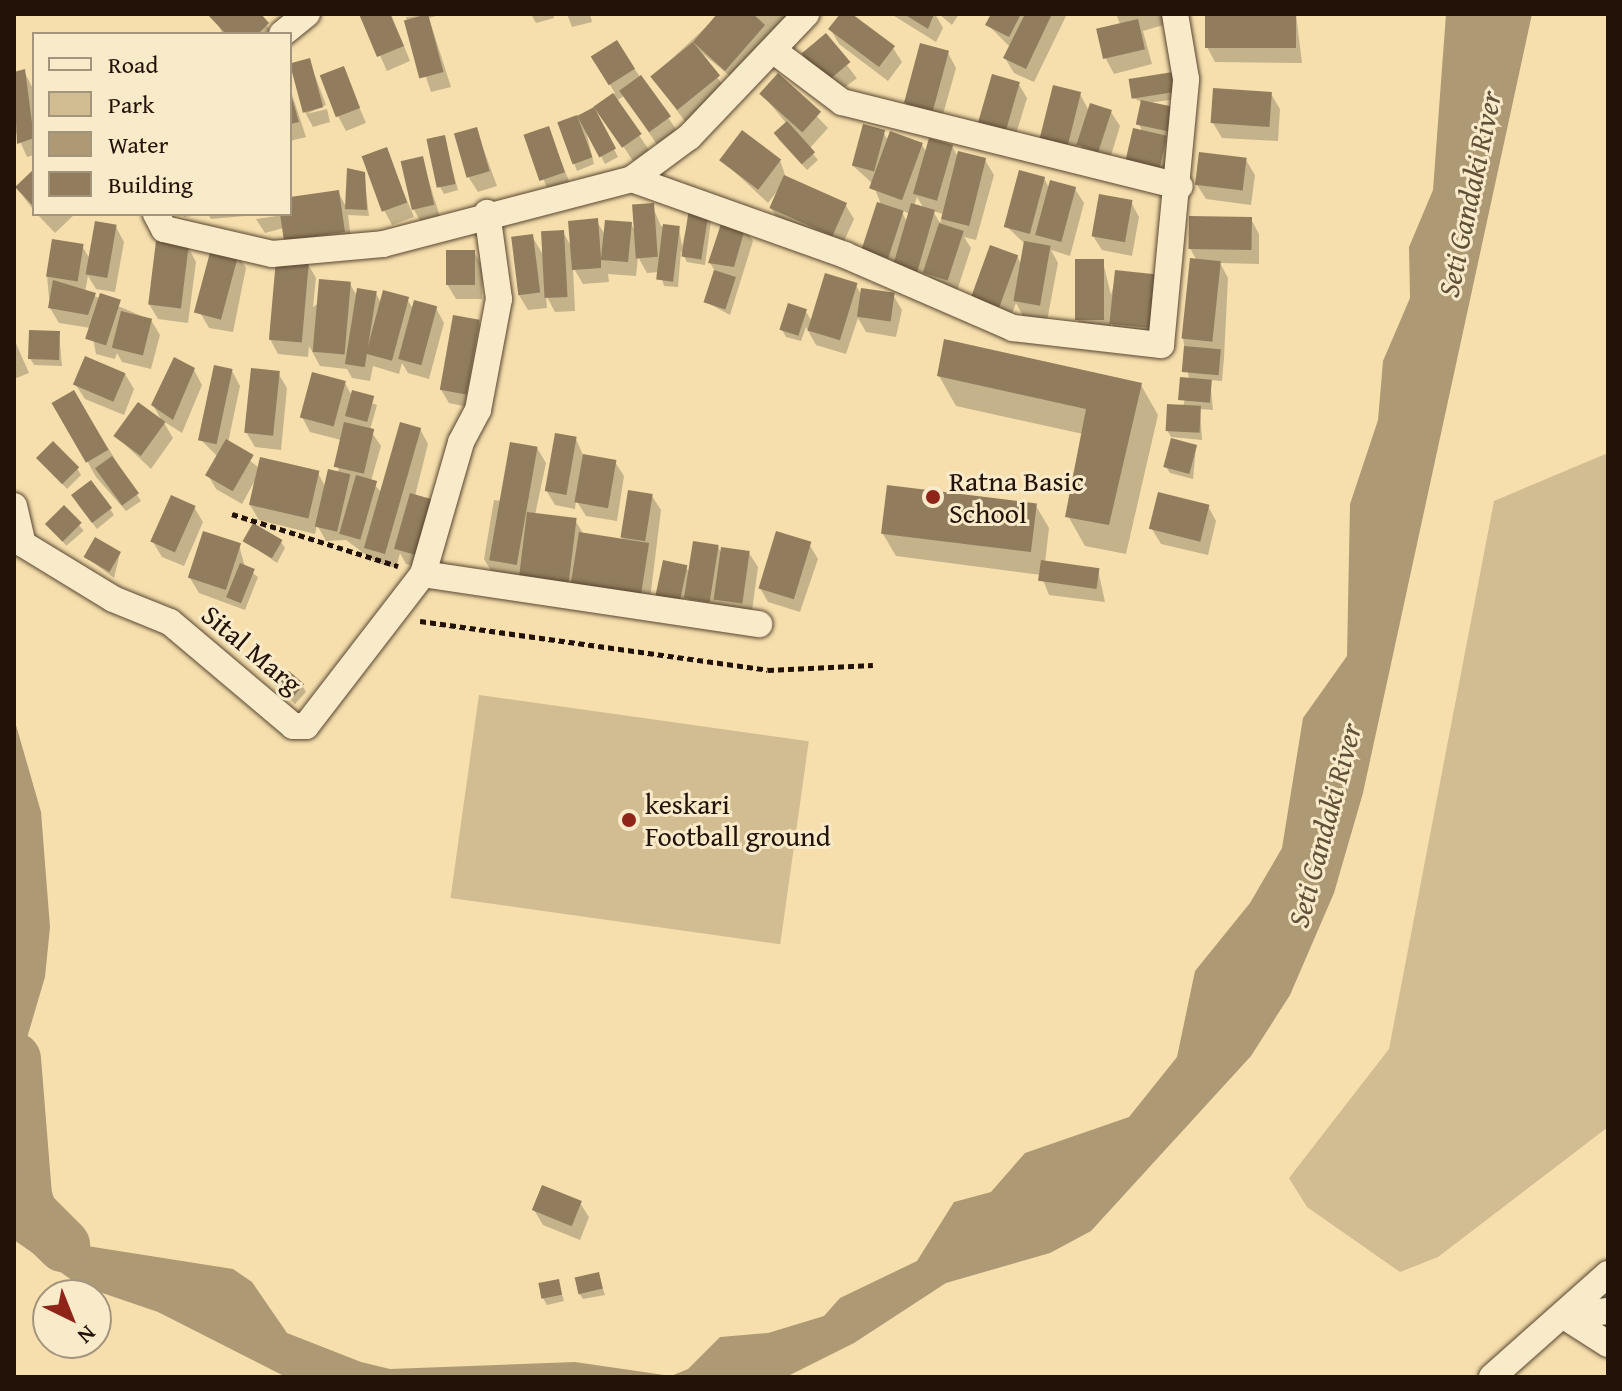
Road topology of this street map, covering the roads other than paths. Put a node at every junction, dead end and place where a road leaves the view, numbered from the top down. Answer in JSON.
{"nodes":[{"id":1,"x":307,"y":14,"type":"edge"},
{"id":2,"x":806,"y":14,"type":"edge"},
{"id":3,"x":1175,"y":14,"type":"edge"},
{"id":4,"x":284,"y":32,"type":"edge"},
{"id":5,"x":774,"y":51,"type":"junction"},
{"id":6,"x":632,"y":179,"type":"junction"},
{"id":7,"x":1180,"y":186,"type":"junction"},
{"id":8,"x":487,"y":213,"type":"junction"},
{"id":9,"x":157,"y":216,"type":"edge"},
{"id":10,"x":14,"y":506,"type":"edge"},
{"id":11,"x":423,"y":574,"type":"junction"},
{"id":12,"x":759,"y":624,"type":"dead end"},
{"id":13,"x":1608,"y":1274,"type":"edge"},
{"id":14,"x":1608,"y":1311,"type":"edge"},
{"id":15,"x":1564,"y":1316,"type":"junction"},
{"id":16,"x":1608,"y":1344,"type":"edge"},
{"id":17,"x":1492,"y":1377,"type":"edge"}],
"edges":[{"from":1,"to":4,"type":"street"},
{"from":2,"to":5,"type":"street"},
{"from":3,"to":7,"type":"street"},
{"from":5,"to":6,"type":"street"},
{"from":5,"to":7,"type":"street"},
{"from":6,"to":7,"type":"street"},
{"from":6,"to":8,"type":"street"},
{"from":8,"to":9,"type":"street"},
{"from":8,"to":11,"type":"street"},
{"from":10,"to":11,"type":"street","name":"Sital Marg"},
{"from":11,"to":12,"type":"street"},
{"from":13,"to":15,"type":"street"},
{"from":14,"to":15,"type":"street"},
{"from":15,"to":16,"type":"street"},
{"from":15,"to":17,"type":"street"}]}
